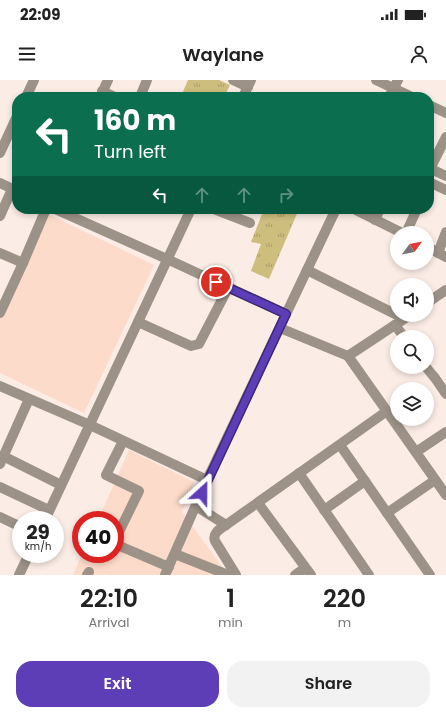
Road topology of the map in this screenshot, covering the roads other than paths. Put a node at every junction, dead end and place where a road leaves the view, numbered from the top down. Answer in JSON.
{"nodes":[{"id":1,"x":34,"y":80,"type":"edge"},
{"id":2,"x":108,"y":80,"type":"edge"},
{"id":3,"x":148,"y":80,"type":"edge"},
{"id":4,"x":233,"y":80,"type":"edge"},
{"id":5,"x":376,"y":80,"type":"edge"},
{"id":6,"x":393,"y":88,"type":"edge"},
{"id":7,"x":247,"y":91,"type":"edge"},
{"id":8,"x":28,"y":92,"type":"edge"},
{"id":9,"x":102,"y":92,"type":"edge"},
{"id":10,"x":142,"y":92,"type":"edge"},
{"id":11,"x":434,"y":107,"type":"edge"},
{"id":12,"x":446,"y":113,"type":"edge"},
{"id":13,"x":12,"y":127,"type":"edge"},
{"id":14,"x":446,"y":138,"type":"edge"},
{"id":15,"x":0,"y":153,"type":"edge"},
{"id":16,"x":434,"y":160,"type":"edge"},
{"id":17,"x":434,"y":170,"type":"edge"},
{"id":18,"x":446,"y":176,"type":"edge"},
{"id":19,"x":0,"y":183,"type":"edge"},
{"id":20,"x":434,"y":184,"type":"edge"},
{"id":21,"x":12,"y":189,"type":"edge"},
{"id":22,"x":446,"y":190,"type":"edge"},
{"id":23,"x":12,"y":195,"type":"edge"},
{"id":24,"x":44,"y":214,"type":"edge"},
{"id":25,"x":66,"y":214,"type":"edge"},
{"id":26,"x":189,"y":214,"type":"edge"},
{"id":27,"x":227,"y":214,"type":"edge"},
{"id":28,"x":334,"y":214,"type":"edge"},
{"id":29,"x":364,"y":214,"type":"edge"},
{"id":30,"x":378,"y":214,"type":"edge"},
{"id":31,"x":414,"y":214,"type":"edge"},
{"id":32,"x":0,"y":216,"type":"edge"},
{"id":33,"x":375,"y":220,"type":"junction"},
{"id":34,"x":250,"y":223,"type":"dead end"},
{"id":35,"x":408,"y":226,"type":"edge"},
{"id":36,"x":390,"y":227,"type":"edge"},
{"id":37,"x":446,"y":232,"type":"edge"},
{"id":38,"x":0,"y":253,"type":"edge"},
{"id":39,"x":442,"y":255,"type":"edge"},
{"id":40,"x":167,"y":259,"type":"junction"},
{"id":41,"x":23,"y":263,"type":"junction"},
{"id":42,"x":307,"y":270,"type":"junction"},
{"id":43,"x":228,"y":288,"type":"junction"},
{"id":44,"x":446,"y":290,"type":"edge"},
{"id":45,"x":434,"y":298,"type":"edge"},
{"id":46,"x":390,"y":312,"type":"edge"},
{"id":47,"x":0,"y":313,"type":"edge"},
{"id":48,"x":286,"y":314,"type":"junction"},
{"id":49,"x":138,"y":322,"type":"junction"},
{"id":50,"x":395,"y":322,"type":"edge"},
{"id":51,"x":280,"y":328,"type":"junction"},
{"id":52,"x":348,"y":356,"type":"junction"},
{"id":53,"x":432,"y":374,"type":"edge"},
{"id":54,"x":0,"y":386,"type":"edge"},
{"id":55,"x":446,"y":394,"type":"edge"},
{"id":56,"x":29,"y":399,"type":"junction"},
{"id":57,"x":387,"y":411,"type":"junction"},
{"id":58,"x":90,"y":425,"type":"junction"},
{"id":59,"x":446,"y":432,"type":"edge"},
{"id":60,"x":123,"y":441,"type":"junction"},
{"id":61,"x":340,"y":445,"type":"junction"},
{"id":62,"x":416,"y":452,"type":"junction"},
{"id":63,"x":2,"y":460,"type":"edge"},
{"id":64,"x":299,"y":473,"type":"junction"},
{"id":65,"x":207,"y":480,"type":"junction"},
{"id":66,"x":435,"y":480,"type":"junction"},
{"id":67,"x":365,"y":481,"type":"junction"},
{"id":68,"x":61,"y":485,"type":"junction"},
{"id":69,"x":0,"y":487,"type":"edge"},
{"id":70,"x":446,"y":495,"type":"edge"},
{"id":71,"x":258,"y":503,"type":"junction"},
{"id":72,"x":196,"y":506,"type":"junction"},
{"id":73,"x":49,"y":510,"type":"joint"},
{"id":74,"x":324,"y":510,"type":"junction"},
{"id":75,"x":387,"y":513,"type":"junction"},
{"id":76,"x":0,"y":517,"type":"edge"},
{"id":77,"x":124,"y":522,"type":"edge"},
{"id":78,"x":12,"y":523,"type":"edge"},
{"id":79,"x":226,"y":524,"type":"junction"},
{"id":80,"x":124,"y":549,"type":"edge"},
{"id":81,"x":175,"y":554,"type":"junction"},
{"id":82,"x":25,"y":563,"type":"edge"},
{"id":83,"x":167,"y":571,"type":"edge"},
{"id":84,"x":308,"y":571,"type":"edge"},
{"id":85,"x":19,"y":575,"type":"edge"},
{"id":86,"x":228,"y":575,"type":"edge"},
{"id":87,"x":236,"y":575,"type":"edge"},
{"id":88,"x":295,"y":575,"type":"edge"},
{"id":89,"x":368,"y":575,"type":"edge"},
{"id":90,"x":430,"y":575,"type":"edge"}],
"edges":[{"from":1,"to":8,"type":"street"},
{"from":2,"to":9,"type":"street"},
{"from":3,"to":10,"type":"street"},
{"from":4,"to":7,"type":"street"},
{"from":5,"to":6,"type":"street"},
{"from":11,"to":12,"type":"street"},
{"from":13,"to":15,"type":"street"},
{"from":14,"to":16,"type":"street"},
{"from":17,"to":18,"type":"street"},
{"from":19,"to":21,"type":"street"},
{"from":20,"to":22,"type":"street"},
{"from":23,"to":32,"type":"street"},
{"from":24,"to":41,"type":"street"},
{"from":25,"to":40,"type":"street"},
{"from":26,"to":40,"type":"street"},
{"from":27,"to":34,"type":"street"},
{"from":28,"to":42,"type":"street"},
{"from":29,"to":33,"type":"street"},
{"from":30,"to":33,"type":"street"},
{"from":31,"to":35,"type":"street"},
{"from":33,"to":36,"type":"street"},
{"from":37,"to":39,"type":"street"},
{"from":38,"to":41,"type":"street"},
{"from":40,"to":43,"type":"street"},
{"from":40,"to":49,"type":"street"},
{"from":41,"to":47,"type":"street"},
{"from":42,"to":46,"type":"street"},
{"from":42,"to":48,"type":"street"},
{"from":43,"to":48,"type":"street"},
{"from":43,"to":49,"type":"street"},
{"from":44,"to":45,"type":"street"},
{"from":48,"to":51,"type":"street"},
{"from":49,"to":58,"type":"street"},
{"from":50,"to":52,"type":"street"},
{"from":51,"to":52,"type":"street"},
{"from":51,"to":65,"type":"street"},
{"from":52,"to":57,"type":"street"},
{"from":53,"to":55,"type":"street"},
{"from":54,"to":56,"type":"street"},
{"from":56,"to":58,"type":"street"},
{"from":56,"to":63,"type":"street"},
{"from":57,"to":61,"type":"street"},
{"from":57,"to":62,"type":"street"},
{"from":58,"to":60,"type":"street"},
{"from":58,"to":68,"type":"street"},
{"from":59,"to":62,"type":"street"},
{"from":60,"to":65,"type":"street"},
{"from":60,"to":77,"type":"street"},
{"from":61,"to":64,"type":"street"},
{"from":61,"to":67,"type":"street"},
{"from":62,"to":66,"type":"street"},
{"from":63,"to":68,"type":"street"},
{"from":64,"to":71,"type":"street"},
{"from":64,"to":74,"type":"street"},
{"from":65,"to":72,"type":"street"},
{"from":66,"to":70,"type":"street"},
{"from":66,"to":75,"type":"street"},
{"from":67,"to":74,"type":"street"},
{"from":67,"to":75,"type":"street"},
{"from":68,"to":73,"type":"street"},
{"from":69,"to":73,"type":"street"},
{"from":71,"to":79,"type":"street"},
{"from":71,"to":84,"type":"street"},
{"from":72,"to":79,"type":"street"},
{"from":72,"to":81,"type":"street"},
{"from":74,"to":89,"type":"street"},
{"from":75,"to":90,"type":"street"},
{"from":76,"to":78,"type":"street"},
{"from":79,"to":87,"type":"street"},
{"from":80,"to":83,"type":"street"},
{"from":81,"to":83,"type":"street"},
{"from":81,"to":86,"type":"street"},
{"from":82,"to":85,"type":"street"},
{"from":84,"to":88,"type":"street"}]}
